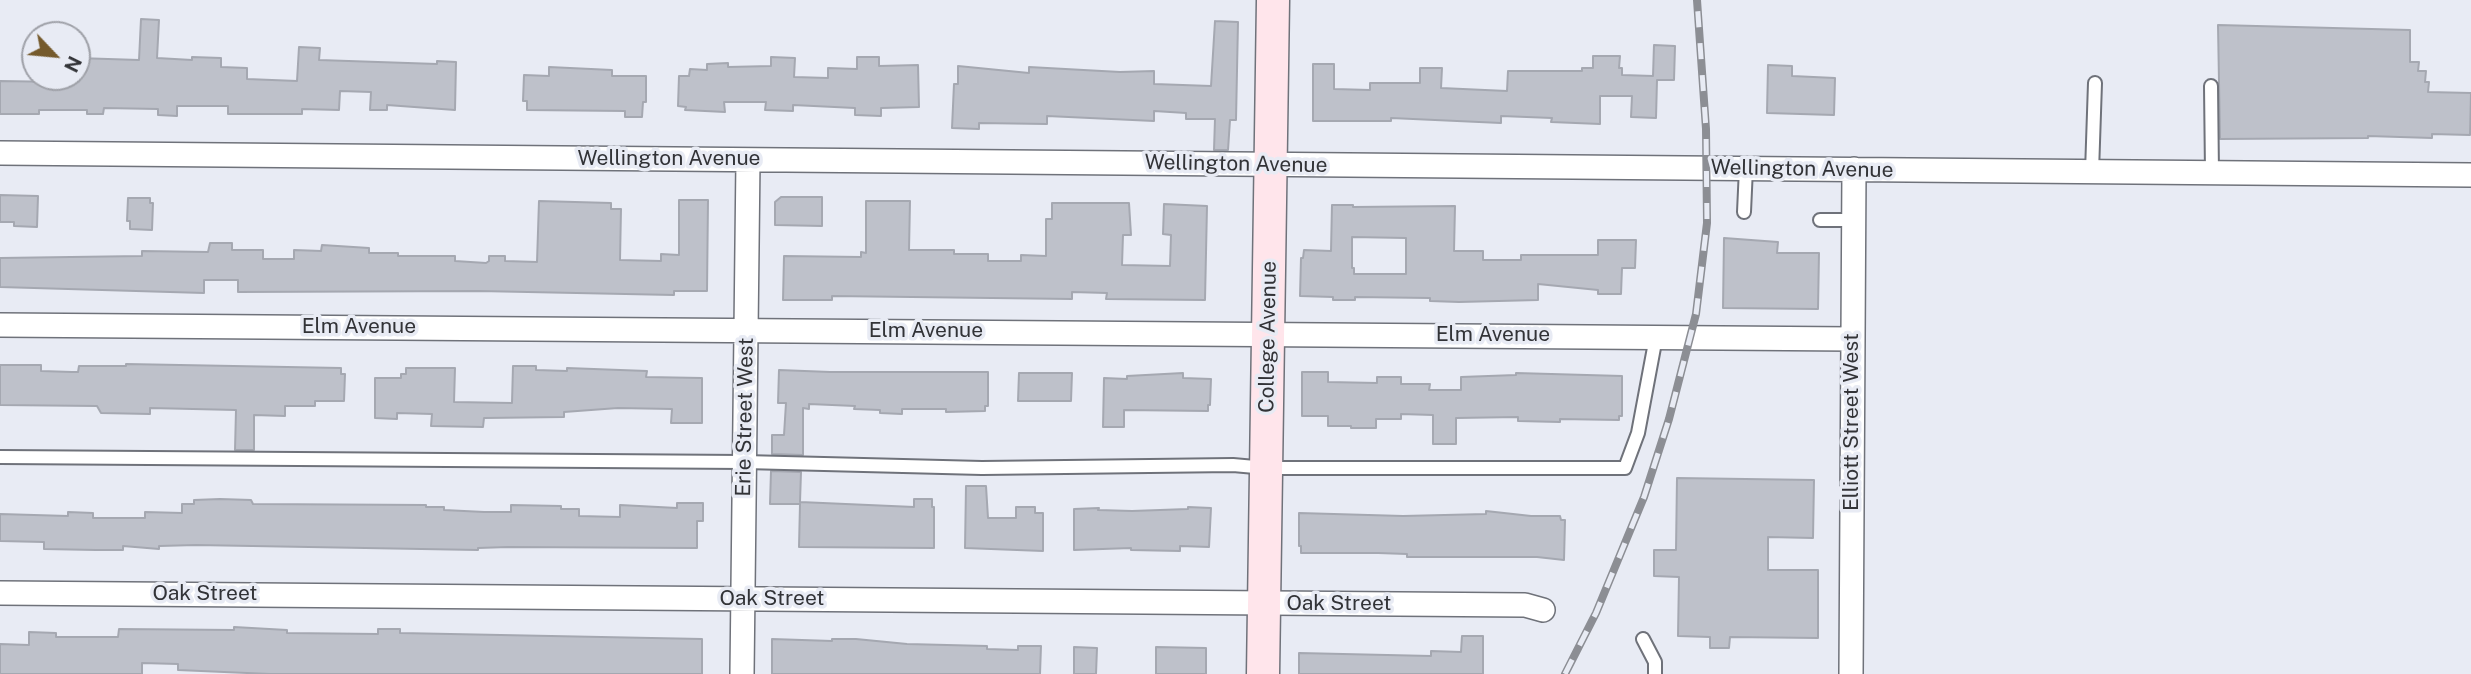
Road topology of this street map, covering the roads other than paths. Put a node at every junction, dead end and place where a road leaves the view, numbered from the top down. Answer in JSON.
{"nodes":[{"id":1,"x":1273,"y":0,"type":"edge"},
{"id":2,"x":2095,"y":83,"type":"dead end"},
{"id":3,"x":2211,"y":86,"type":"dead end"},
{"id":4,"x":0,"y":153,"type":"edge"},
{"id":5,"x":748,"y":159,"type":"junction"},
{"id":6,"x":1271,"y":164,"type":"junction"},
{"id":7,"x":1746,"y":169,"type":"junction"},
{"id":8,"x":1854,"y":169,"type":"junction"},
{"id":9,"x":2092,"y":172,"type":"junction"},
{"id":10,"x":2212,"y":173,"type":"junction"},
{"id":11,"x":2471,"y":175,"type":"edge"},
{"id":12,"x":1744,"y":212,"type":"dead end"},
{"id":13,"x":1820,"y":220,"type":"dead end"},
{"id":14,"x":1854,"y":220,"type":"junction"},
{"id":15,"x":0,"y":325,"type":"edge"},
{"id":16,"x":746,"y":330,"type":"junction"},
{"id":17,"x":1268,"y":334,"type":"junction"},
{"id":18,"x":1656,"y":337,"type":"junction"},
{"id":19,"x":1853,"y":339,"type":"junction"},
{"id":20,"x":0,"y":457,"type":"edge"},
{"id":21,"x":745,"y":462,"type":"junction"},
{"id":22,"x":1266,"y":468,"type":"junction"},
{"id":23,"x":0,"y":593,"type":"edge"},
{"id":24,"x":743,"y":599,"type":"junction"},
{"id":25,"x":1263,"y":603,"type":"junction"},
{"id":26,"x":1544,"y":610,"type":"dead end"},
{"id":27,"x":1643,"y":639,"type":"dead end"},
{"id":28,"x":742,"y":674,"type":"edge"},
{"id":29,"x":1263,"y":674,"type":"edge"},
{"id":30,"x":1655,"y":674,"type":"edge"},
{"id":31,"x":1851,"y":674,"type":"edge"}],
"edges":[{"from":1,"to":6,"type":"street","name":"College Avenue"},
{"from":2,"to":9,"type":"lane"},
{"from":3,"to":10,"type":"lane"},
{"from":4,"to":5,"type":"street","name":"Wellington Avenue"},
{"from":5,"to":6,"type":"street","name":"Wellington Avenue"},
{"from":5,"to":16,"type":"street","name":"Erie Street West"},
{"from":6,"to":7,"type":"street","name":"Wellington Avenue"},
{"from":6,"to":17,"type":"street","name":"College Avenue"},
{"from":7,"to":8,"type":"street","name":"Wellington Avenue"},
{"from":7,"to":12,"type":"lane"},
{"from":8,"to":9,"type":"street","name":"Wellington Avenue"},
{"from":8,"to":14,"type":"street","name":"Elliott Street West"},
{"from":9,"to":10,"type":"street","name":"Wellington Avenue"},
{"from":10,"to":11,"type":"street","name":"Wellington Avenue"},
{"from":13,"to":14,"type":"lane"},
{"from":14,"to":19,"type":"street","name":"Elliott Street West"},
{"from":15,"to":16,"type":"street","name":"Elm Avenue"},
{"from":16,"to":17,"type":"street","name":"Elm Avenue"},
{"from":16,"to":21,"type":"street","name":"Erie Street West"},
{"from":17,"to":18,"type":"street","name":"Elm Avenue"},
{"from":17,"to":22,"type":"street","name":"College Avenue"},
{"from":18,"to":19,"type":"street","name":"Elm Avenue"},
{"from":18,"to":22,"type":"lane"},
{"from":19,"to":31,"type":"street","name":"Elliott Street West"},
{"from":20,"to":21,"type":"lane"},
{"from":21,"to":22,"type":"lane"},
{"from":21,"to":24,"type":"street","name":"Erie Street West"},
{"from":22,"to":25,"type":"street","name":"College Avenue"},
{"from":23,"to":24,"type":"street","name":"Oak Street"},
{"from":24,"to":25,"type":"street","name":"Oak Street"},
{"from":24,"to":28,"type":"street","name":"Erie Street West"},
{"from":25,"to":26,"type":"street","name":"Oak Street"},
{"from":25,"to":29,"type":"street","name":"College Avenue"},
{"from":27,"to":30,"type":"lane"}]}
